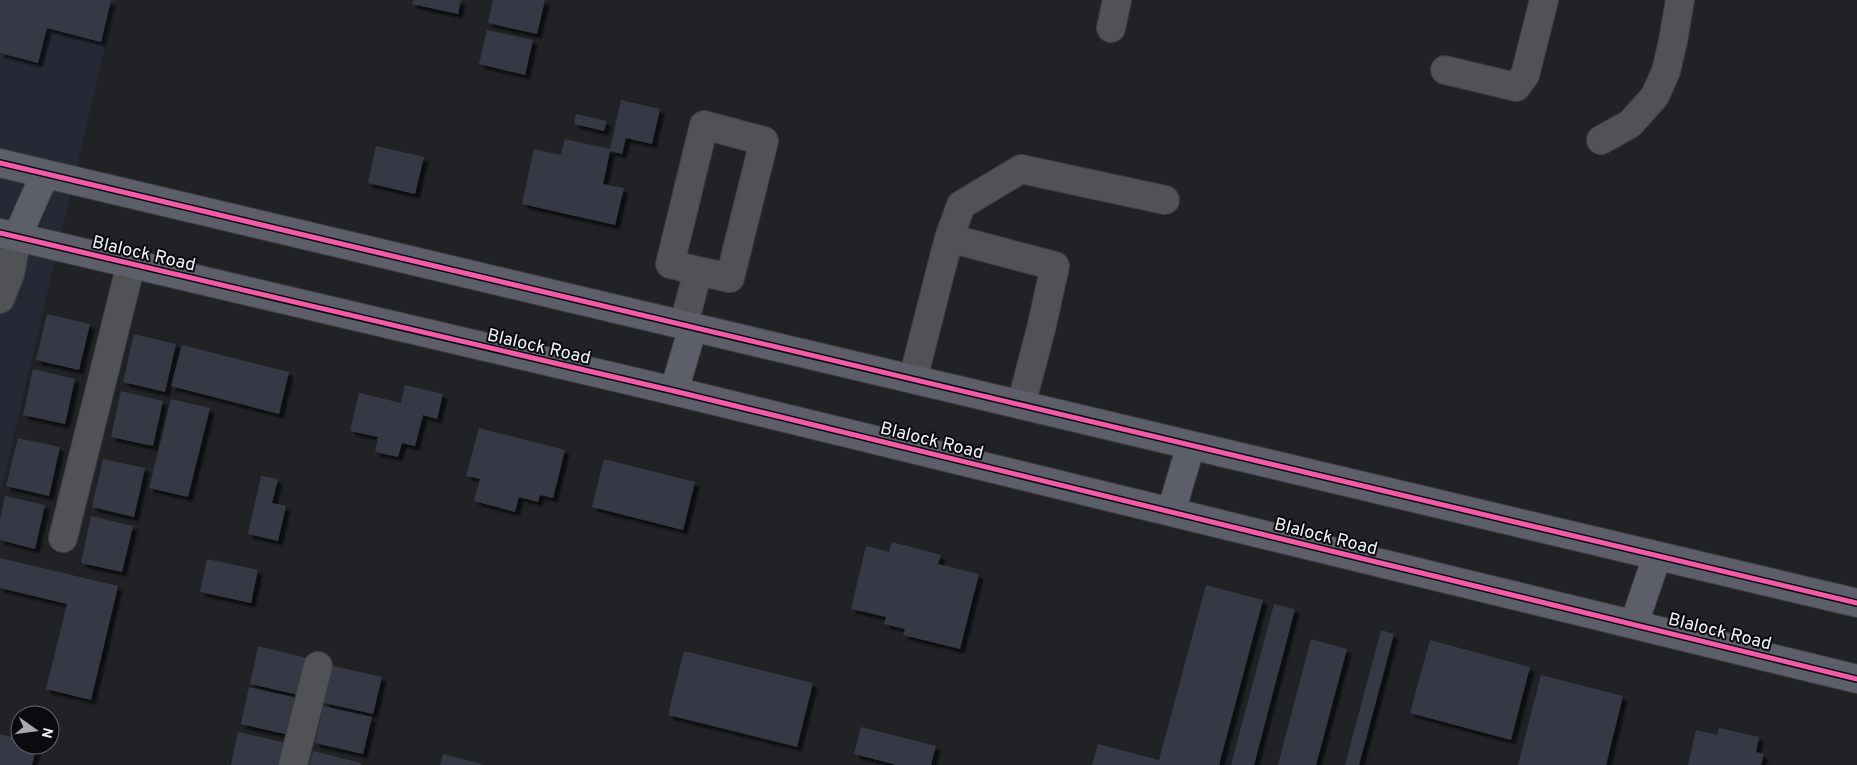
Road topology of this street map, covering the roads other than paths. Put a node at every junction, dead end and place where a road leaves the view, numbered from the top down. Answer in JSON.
{"nodes":[{"id":1,"x":1117,"y":0,"type":"edge"},
{"id":2,"x":1544,"y":0,"type":"edge"},
{"id":3,"x":1680,"y":0,"type":"edge"},
{"id":4,"x":1111,"y":28,"type":"dead end"},
{"id":5,"x":1445,"y":70,"type":"dead end"},
{"id":6,"x":1601,"y":140,"type":"dead end"},
{"id":7,"x":0,"y":163,"type":"edge"},
{"id":8,"x":45,"y":174,"type":"junction"},
{"id":9,"x":1165,"y":200,"type":"dead end"},
{"id":10,"x":8,"y":235,"type":"edge"},
{"id":11,"x":949,"y":238,"type":"junction"},
{"id":12,"x":131,"y":264,"type":"junction"},
{"id":13,"x":698,"y":271,"type":"junction"},
{"id":14,"x":0,"y":298,"type":"edge"},
{"id":15,"x":689,"y":325,"type":"junction"},
{"id":16,"x":913,"y":379,"type":"junction"},
{"id":17,"x":674,"y":391,"type":"junction"},
{"id":18,"x":1021,"y":404,"type":"junction"},
{"id":19,"x":1191,"y":445,"type":"junction"},
{"id":20,"x":1171,"y":512,"type":"junction"},
{"id":21,"x":63,"y":538,"type":"dead end"},
{"id":22,"x":1657,"y":556,"type":"junction"},
{"id":23,"x":1857,"y":603,"type":"edge"},
{"id":24,"x":1634,"y":624,"type":"junction"},
{"id":25,"x":318,"y":666,"type":"dead end"},
{"id":26,"x":1857,"y":679,"type":"edge"},
{"id":27,"x":293,"y":765,"type":"edge"}],
"edges":[{"from":1,"to":4,"type":"street"},
{"from":2,"to":5,"type":"street"},
{"from":3,"to":6,"type":"street"},
{"from":7,"to":8,"type":"main road"},
{"from":8,"to":10,"type":"main road"},
{"from":8,"to":15,"type":"main road"},
{"from":9,"to":11,"type":"street"},
{"from":10,"to":12,"type":"main road","name":"Blalock Road"},
{"from":10,"to":14,"type":"street"},
{"from":11,"to":16,"type":"street"},
{"from":11,"to":18,"type":"street"},
{"from":12,"to":17,"type":"main road","name":"Blalock Road"},
{"from":12,"to":21,"type":"street"},
{"from":13,"to":13,"type":"street"},
{"from":13,"to":15,"type":"street"},
{"from":15,"to":16,"type":"main road"},
{"from":15,"to":17,"type":"main road"},
{"from":16,"to":18,"type":"main road"},
{"from":17,"to":20,"type":"main road","name":"Blalock Road"},
{"from":18,"to":19,"type":"main road"},
{"from":19,"to":20,"type":"main road"},
{"from":19,"to":22,"type":"main road"},
{"from":20,"to":24,"type":"main road","name":"Blalock Road"},
{"from":22,"to":23,"type":"main road"},
{"from":22,"to":24,"type":"main road"},
{"from":24,"to":26,"type":"main road","name":"Blalock Road"},
{"from":25,"to":27,"type":"street"}]}
